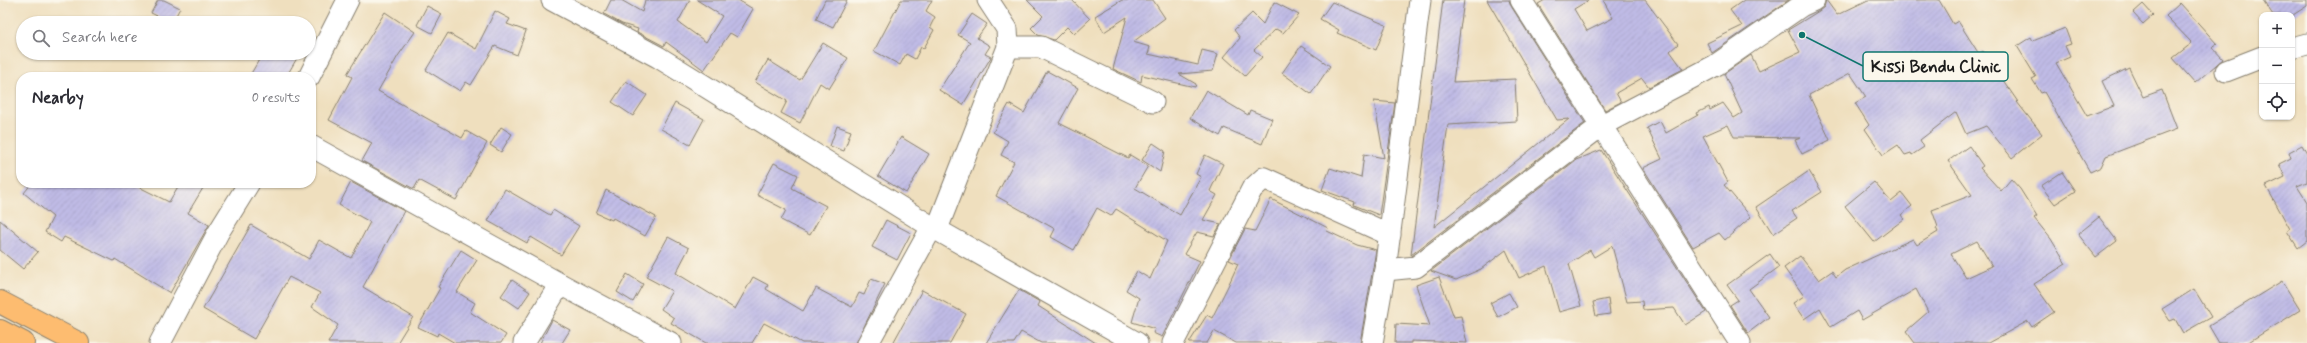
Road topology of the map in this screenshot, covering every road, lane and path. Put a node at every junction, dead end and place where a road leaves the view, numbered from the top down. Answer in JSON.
{"nodes":[{"id":1,"x":348,"y":0,"type":"edge"},
{"id":2,"x":552,"y":0,"type":"edge"},
{"id":3,"x":988,"y":0,"type":"edge"},
{"id":4,"x":1420,"y":0,"type":"edge"},
{"id":5,"x":1521,"y":0,"type":"edge"},
{"id":6,"x":1814,"y":0,"type":"edge"},
{"id":7,"x":2307,"y":44,"type":"edge"},
{"id":8,"x":1008,"y":47,"type":"junction"},
{"id":9,"x":2295,"y":47,"type":"edge"},
{"id":10,"x":2259,"y":58,"type":"edge"},
{"id":11,"x":2226,"y":71,"type":"dead end"},
{"id":12,"x":312,"y":72,"type":"edge"},
{"id":13,"x":1153,"y":102,"type":"dead end"},
{"id":14,"x":1602,"y":126,"type":"junction"},
{"id":15,"x":316,"y":149,"type":"edge"},
{"id":16,"x":246,"y":188,"type":"edge"},
{"id":17,"x":935,"y":228,"type":"junction"},
{"id":18,"x":1390,"y":235,"type":"junction"},
{"id":19,"x":1385,"y":270,"type":"junction"},
{"id":20,"x":560,"y":284,"type":"junction"},
{"id":21,"x":0,"y":302,"type":"edge"},
{"id":22,"x":0,"y":331,"type":"edge"},
{"id":23,"x":22,"y":343,"type":"edge"},
{"id":24,"x":78,"y":343,"type":"edge"},
{"id":25,"x":160,"y":343,"type":"edge"},
{"id":26,"x":524,"y":343,"type":"edge"},
{"id":27,"x":671,"y":343,"type":"edge"},
{"id":28,"x":868,"y":343,"type":"edge"},
{"id":29,"x":1137,"y":343,"type":"edge"},
{"id":30,"x":1174,"y":343,"type":"edge"},
{"id":31,"x":1372,"y":343,"type":"edge"},
{"id":32,"x":1740,"y":343,"type":"edge"}],
"edges":[{"from":1,"to":12,"type":"street"},
{"from":2,"to":17,"type":"street"},
{"from":3,"to":8,"type":"street"},
{"from":4,"to":18,"type":"street"},
{"from":5,"to":14,"type":"street"},
{"from":6,"to":14,"type":"street"},
{"from":7,"to":9,"type":"street"},
{"from":8,"to":13,"type":"street"},
{"from":8,"to":17,"type":"street"},
{"from":10,"to":11,"type":"street"},
{"from":14,"to":19,"type":"street"},
{"from":14,"to":32,"type":"street"},
{"from":15,"to":20,"type":"street"},
{"from":16,"to":25,"type":"street"},
{"from":17,"to":28,"type":"street"},
{"from":17,"to":29,"type":"street"},
{"from":18,"to":19,"type":"street"},
{"from":18,"to":30,"type":"street"},
{"from":19,"to":31,"type":"street"},
{"from":20,"to":26,"type":"street"},
{"from":20,"to":27,"type":"street"},
{"from":21,"to":24,"type":"highway"},
{"from":22,"to":23,"type":"highway"}]}
